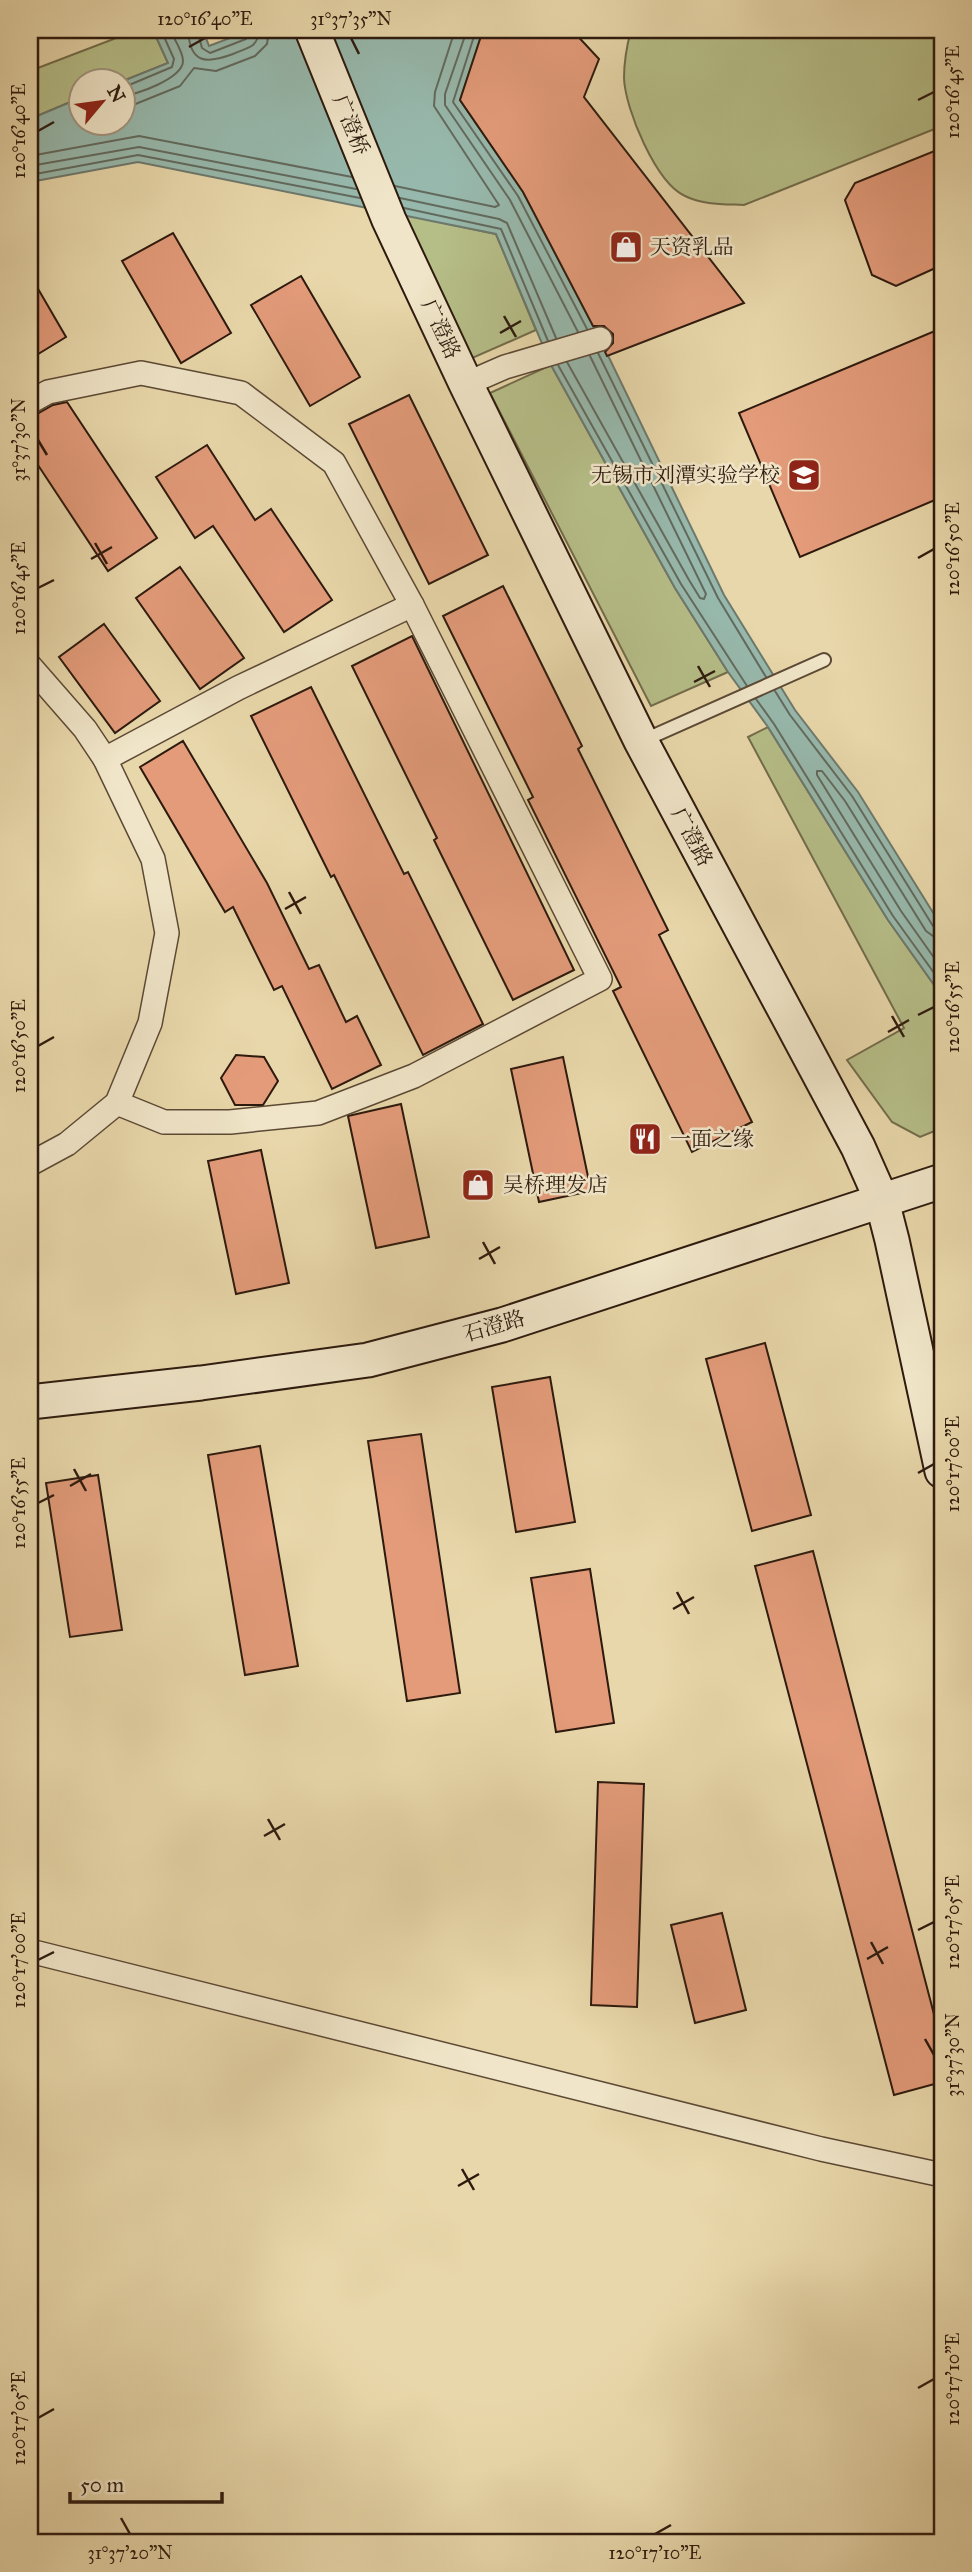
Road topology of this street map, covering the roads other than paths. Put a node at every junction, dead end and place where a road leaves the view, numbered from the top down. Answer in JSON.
{"nodes":[{"id":1,"x":312,"y":30,"type":"edge"},
{"id":2,"x":389,"y":220,"type":"joint"},
{"id":3,"x":600,"y":339,"type":"dead end"},
{"id":4,"x":467,"y":384,"type":"junction"},
{"id":5,"x":30,"y":402,"type":"edge"},
{"id":6,"x":412,"y":605,"type":"junction"},
{"id":7,"x":824,"y":660,"type":"dead end"},
{"id":8,"x":30,"y":666,"type":"edge"},
{"id":9,"x":641,"y":741,"type":"junction"},
{"id":10,"x":105,"y":759,"type":"junction"},
{"id":11,"x":117,"y":1103,"type":"junction"},
{"id":12,"x":30,"y":1164,"type":"edge"},
{"id":13,"x":942,"y":1181,"type":"edge"},
{"id":14,"x":882,"y":1201,"type":"junction"},
{"id":15,"x":30,"y":1402,"type":"edge"},
{"id":16,"x":942,"y":1471,"type":"edge"},
{"id":17,"x":30,"y":1951,"type":"edge"},
{"id":18,"x":942,"y":2175,"type":"edge"}],
"edges":[{"from":1,"to":2,"type":"street","name":"广澄桥"},
{"from":2,"to":4,"type":"street","name":"广澄路"},
{"from":3,"to":4,"type":"street"},
{"from":4,"to":9,"type":"street","name":"广澄路"},
{"from":5,"to":6,"type":"street"},
{"from":6,"to":10,"type":"street"},
{"from":6,"to":11,"type":"street"},
{"from":7,"to":9,"type":"lane"},
{"from":8,"to":10,"type":"street"},
{"from":9,"to":14,"type":"street","name":"广澄路"},
{"from":10,"to":11,"type":"street"},
{"from":11,"to":12,"type":"street"},
{"from":13,"to":14,"type":"street","name":"石澄路"},
{"from":14,"to":15,"type":"street","name":"石澄路"},
{"from":14,"to":16,"type":"street","name":"广澄路"},
{"from":17,"to":18,"type":"street"}]}
